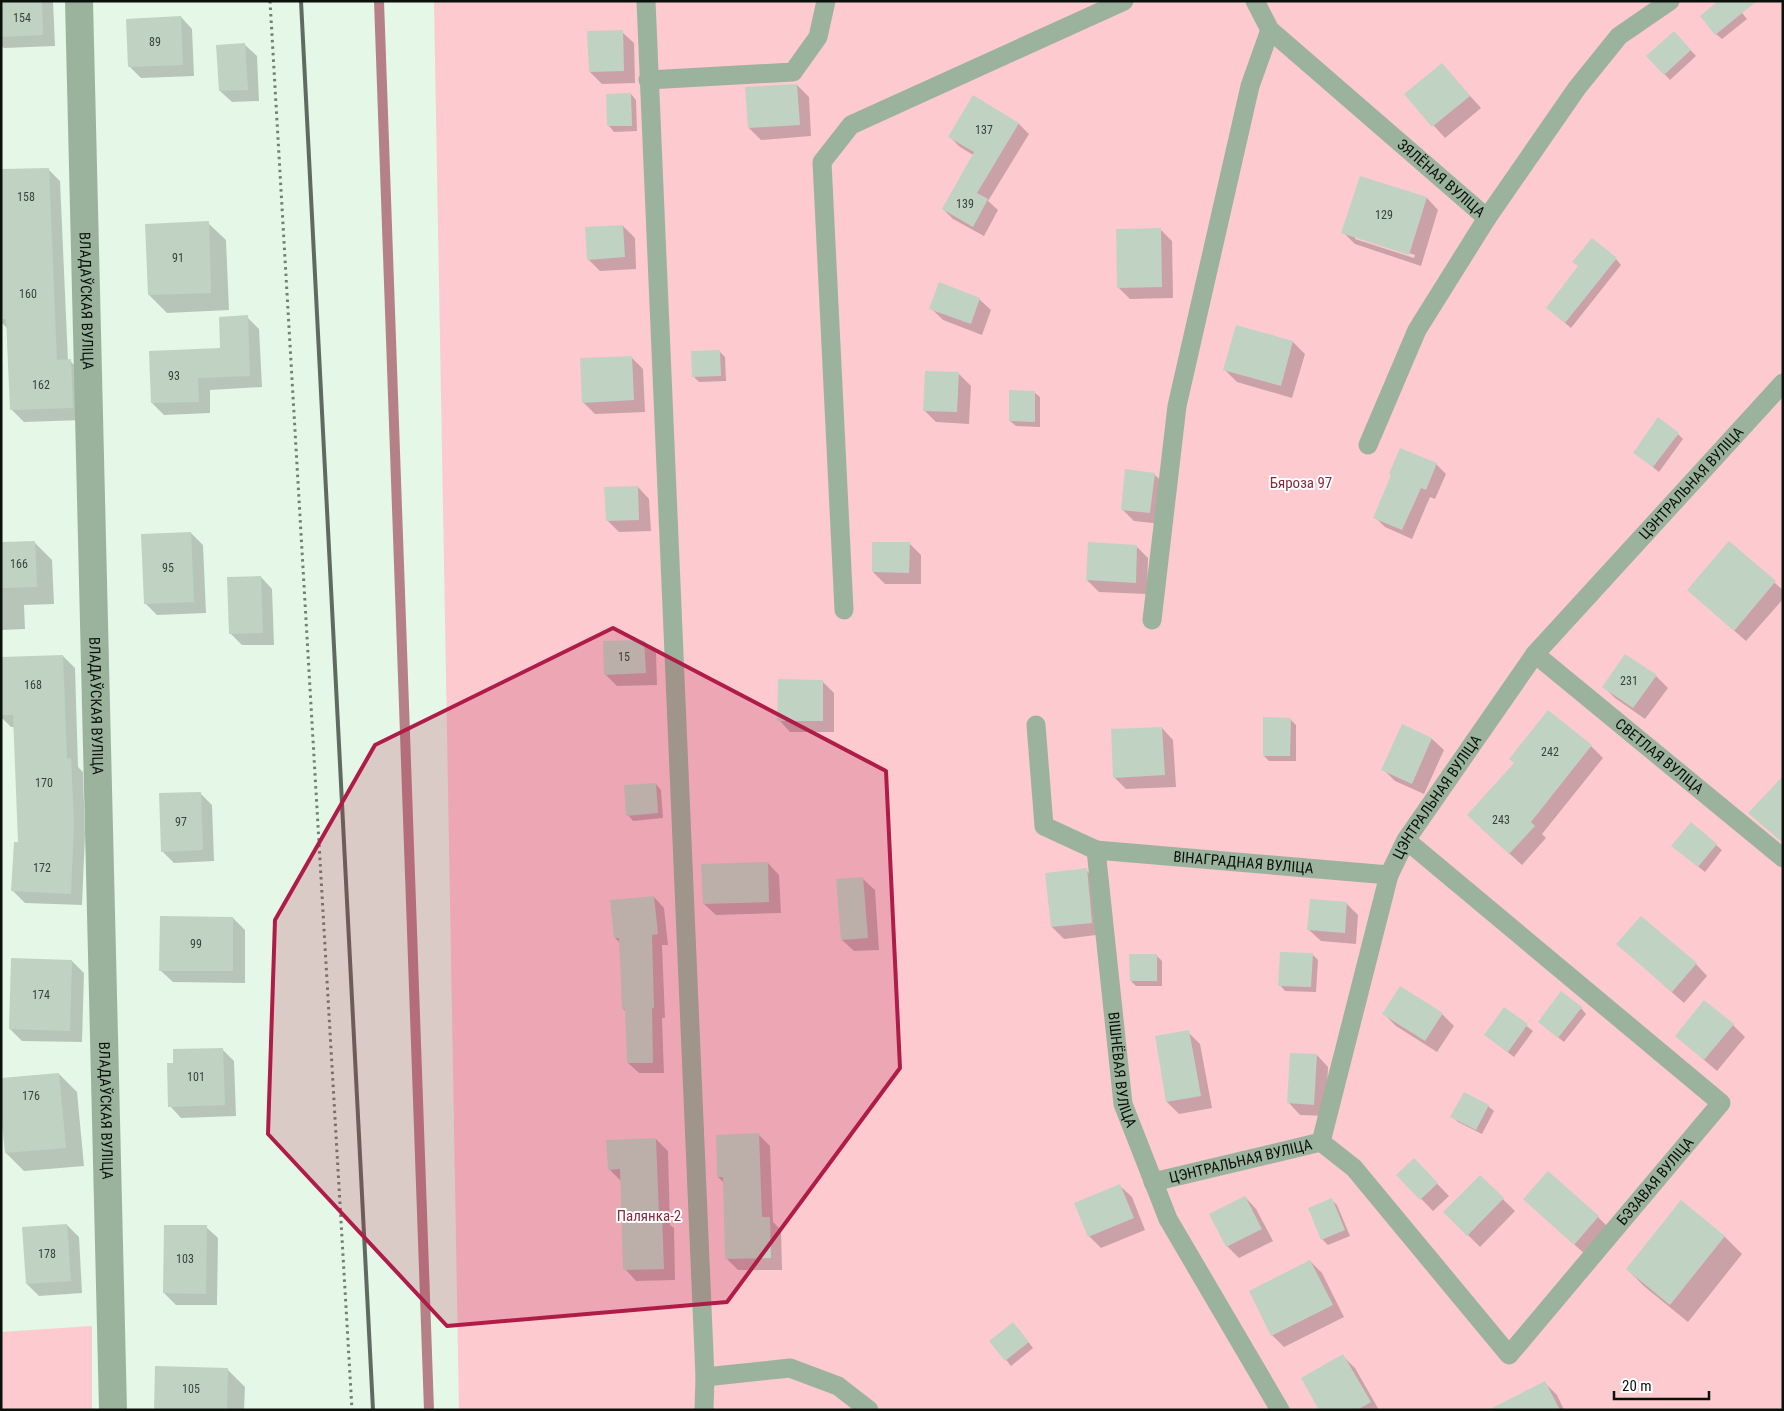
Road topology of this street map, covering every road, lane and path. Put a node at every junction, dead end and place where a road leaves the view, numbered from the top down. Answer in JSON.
{"nodes":[{"id":1,"x":79,"y":1,"type":"edge"},
{"id":2,"x":270,"y":1,"type":"edge"},
{"id":3,"x":646,"y":1,"type":"edge"},
{"id":4,"x":826,"y":1,"type":"edge"},
{"id":5,"x":1124,"y":1,"type":"edge"},
{"id":6,"x":1255,"y":1,"type":"edge"},
{"id":7,"x":1670,"y":1,"type":"edge"},
{"id":8,"x":1270,"y":30,"type":"junction"},
{"id":9,"x":648,"y":80,"type":"junction"},
{"id":10,"x":1487,"y":218,"type":"junction"},
{"id":11,"x":1779,"y":395,"type":"edge"},
{"id":12,"x":1368,"y":445,"type":"dead end"},
{"id":13,"x":844,"y":610,"type":"dead end"},
{"id":14,"x":1152,"y":620,"type":"dead end"},
{"id":15,"x":1535,"y":654,"type":"junction"},
{"id":16,"x":1036,"y":725,"type":"dead end"},
{"id":17,"x":1406,"y":840,"type":"junction"},
{"id":18,"x":1096,"y":850,"type":"junction"},
{"id":19,"x":1783,"y":858,"type":"edge"},
{"id":20,"x":1389,"y":875,"type":"junction"},
{"id":21,"x":1321,"y":1142,"type":"junction"},
{"id":22,"x":1153,"y":1182,"type":"junction"},
{"id":23,"x":705,"y":1377,"type":"junction"},
{"id":24,"x":113,"y":1410,"type":"edge"},
{"id":25,"x":352,"y":1410,"type":"edge"},
{"id":26,"x":704,"y":1410,"type":"edge"},
{"id":27,"x":869,"y":1410,"type":"edge"},
{"id":28,"x":1280,"y":1410,"type":"edge"}],
"edges":[{"from":1,"to":24,"type":"street","name":"ВЛАДАЎСКАЯ ВУЛІЦА"},
{"from":2,"to":25,"type":"path"},
{"from":3,"to":9,"type":"lane"},
{"from":4,"to":9,"type":"lane"},
{"from":5,"to":13,"type":"lane"},
{"from":6,"to":8,"type":"lane","name":"ЗЯЛЁНАЯ ВУЛІЦА"},
{"from":7,"to":10,"type":"lane"},
{"from":8,"to":10,"type":"lane","name":"ЗЯЛЁНАЯ ВУЛІЦА"},
{"from":8,"to":14,"type":"lane"},
{"from":9,"to":23,"type":"lane"},
{"from":10,"to":12,"type":"lane","name":"ЗЯЛЁНАЯ ВУЛІЦА"},
{"from":11,"to":15,"type":"lane","name":"ЦЭНТРАЛЬНАЯ ВУЛІЦА"},
{"from":15,"to":17,"type":"lane","name":"ЦЭНТРАЛЬНАЯ ВУЛІЦА"},
{"from":15,"to":19,"type":"lane","name":"СВЕТЛАЯ ВУЛІЦА"},
{"from":16,"to":18,"type":"lane"},
{"from":17,"to":20,"type":"lane","name":"ЦЭНТРАЛЬНАЯ ВУЛІЦА"},
{"from":17,"to":21,"type":"lane","name":"БЭЗАВАЯ ВУЛІЦА"},
{"from":18,"to":20,"type":"lane","name":"ВІНАГРАДНАЯ ВУЛІЦА"},
{"from":18,"to":22,"type":"lane","name":"ВІШНЁВАЯ ВУЛІЦА"},
{"from":20,"to":21,"type":"lane","name":"ЦЭНТРАЛЬНАЯ ВУЛІЦА"},
{"from":21,"to":22,"type":"lane","name":"ЦЭНТРАЛЬНАЯ ВУЛІЦА"},
{"from":22,"to":28,"type":"lane","name":"ВІШНЁВАЯ ВУЛІЦА"},
{"from":23,"to":26,"type":"lane"},
{"from":23,"to":27,"type":"lane"}]}
